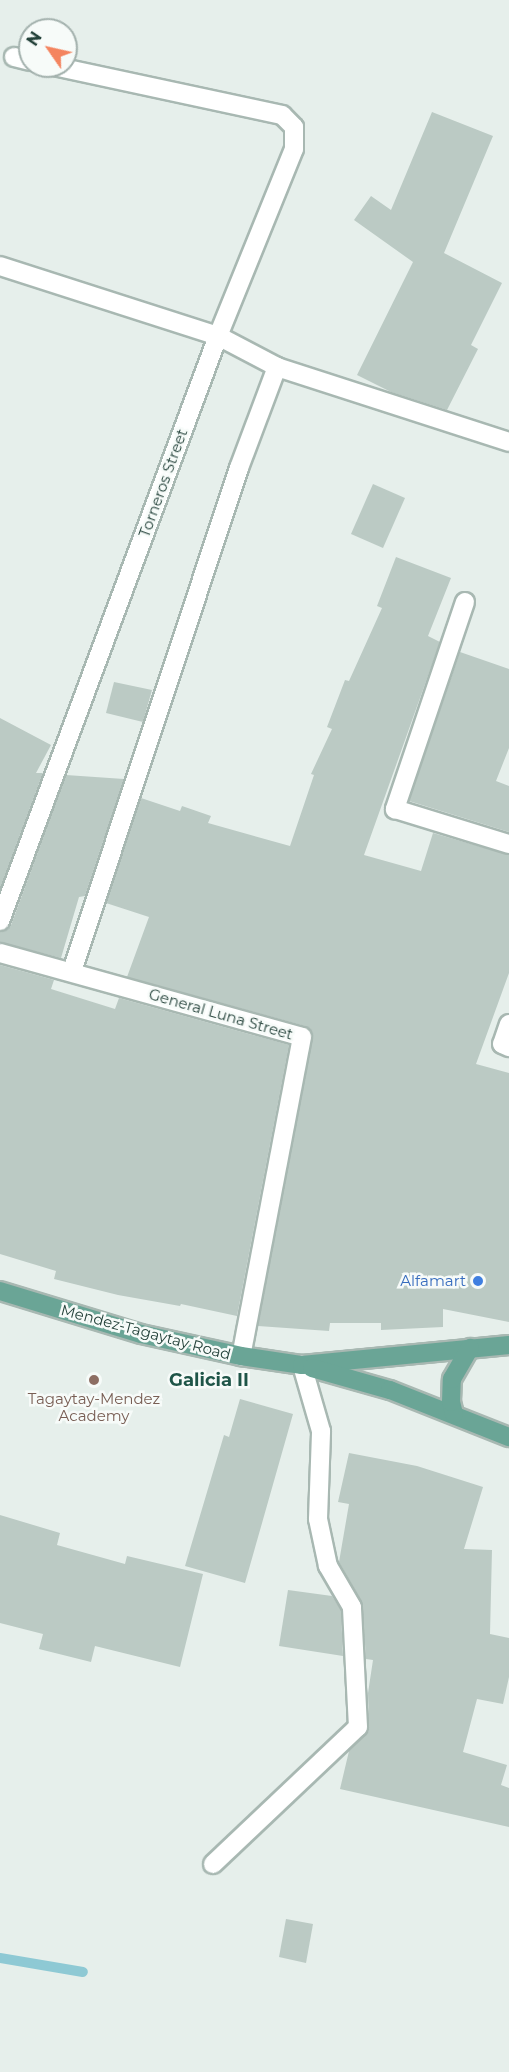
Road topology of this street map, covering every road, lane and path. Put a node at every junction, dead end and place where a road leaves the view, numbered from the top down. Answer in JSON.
{"nodes":[{"id":1,"x":78,"y":71,"type":"edge"},
{"id":2,"x":0,"y":266,"type":"edge"},
{"id":3,"x":218,"y":336,"type":"junction"},
{"id":4,"x":277,"y":367,"type":"junction"},
{"id":5,"x":509,"y":442,"type":"edge"},
{"id":6,"x":465,"y":602,"type":"dead end"},
{"id":7,"x":509,"y":844,"type":"edge"},
{"id":8,"x":0,"y":921,"type":"edge"},
{"id":9,"x":0,"y":953,"type":"edge"},
{"id":10,"x":72,"y":971,"type":"junction"},
{"id":11,"x":509,"y":1024,"type":"edge"},
{"id":12,"x":509,"y":1047,"type":"edge"},
{"id":13,"x":0,"y":1291,"type":"edge"},
{"id":14,"x":509,"y":1345,"type":"edge"},
{"id":15,"x":470,"y":1348,"type":"junction"},
{"id":16,"x":241,"y":1356,"type":"junction"},
{"id":17,"x":302,"y":1365,"type":"junction"},
{"id":18,"x":454,"y":1414,"type":"junction"},
{"id":19,"x":509,"y":1437,"type":"edge"},
{"id":20,"x":213,"y":1864,"type":"dead end"}],
"edges":[{"from":1,"to":3,"type":"street","name":"Torneros Street"},
{"from":2,"to":3,"type":"street"},
{"from":3,"to":4,"type":"street"},
{"from":3,"to":8,"type":"street","name":"Torneros Street"},
{"from":4,"to":5,"type":"street"},
{"from":4,"to":10,"type":"street"},
{"from":6,"to":7,"type":"street"},
{"from":9,"to":10,"type":"street","name":"General Luna Street"},
{"from":10,"to":16,"type":"street","name":"General Luna Street"},
{"from":11,"to":12,"type":"street"},
{"from":13,"to":16,"type":"main road","name":"Mendez-Tagaytay Road"},
{"from":14,"to":15,"type":"main road","name":"Mendez-Tagaytay Road"},
{"from":15,"to":17,"type":"main road","name":"Mendez-Tagaytay Road"},
{"from":15,"to":18,"type":"main road"},
{"from":16,"to":17,"type":"main road","name":"Mendez-Tagaytay Road"},
{"from":17,"to":18,"type":"main road"},
{"from":17,"to":20,"type":"street"},
{"from":18,"to":19,"type":"main road"}]}
